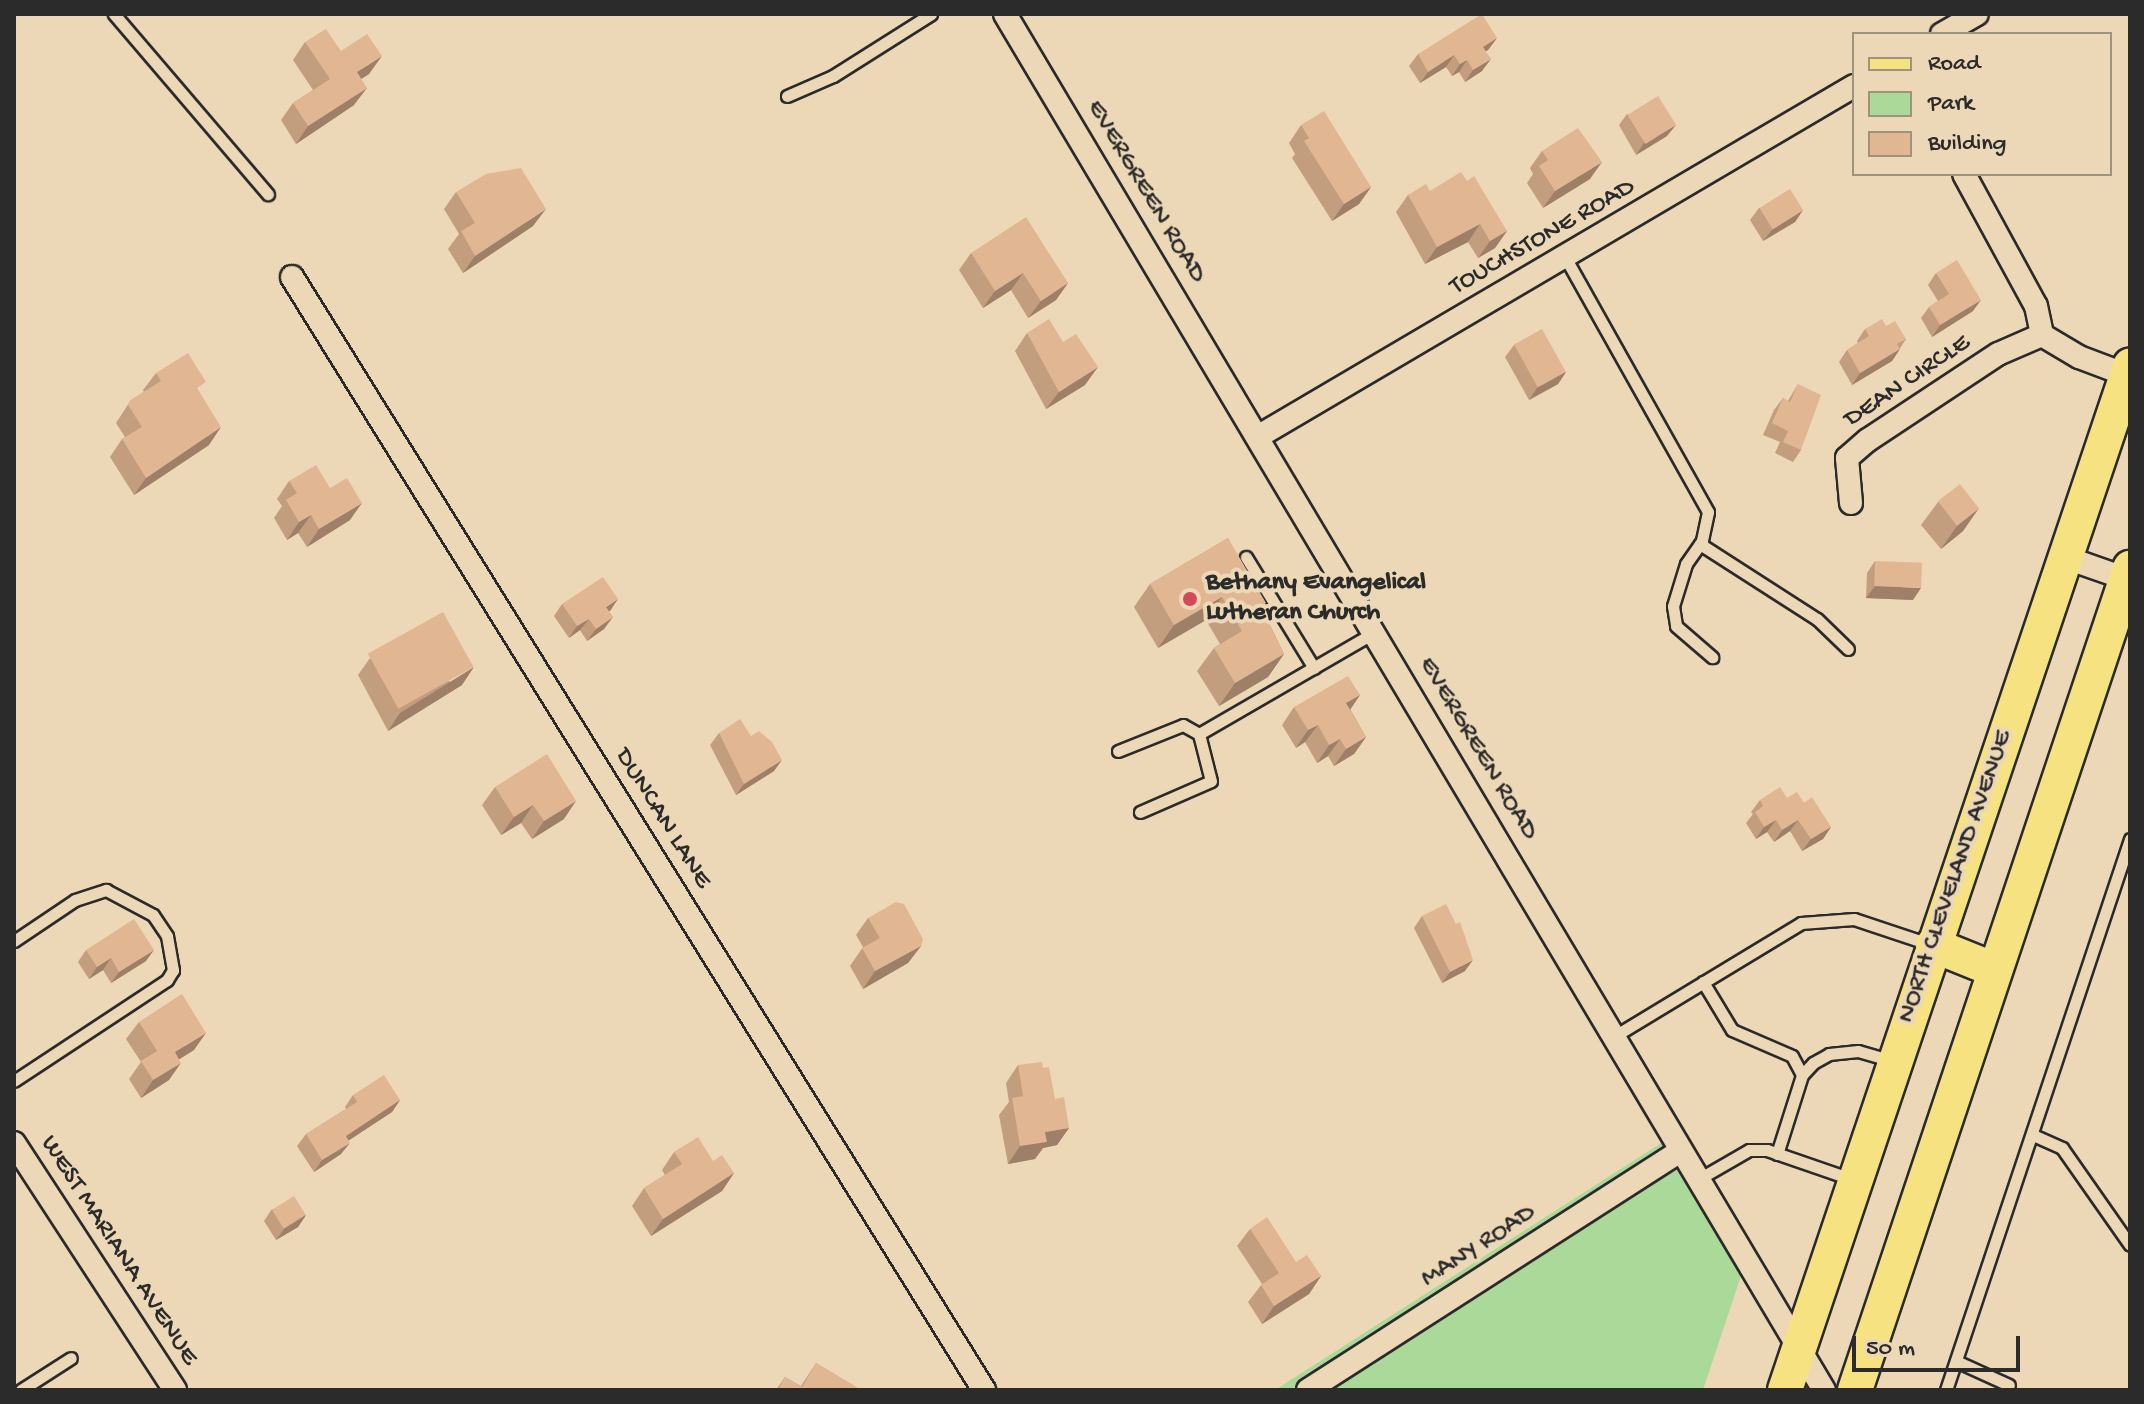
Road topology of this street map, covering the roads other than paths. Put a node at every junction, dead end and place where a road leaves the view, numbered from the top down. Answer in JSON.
{"nodes":[{"id":1,"x":114,"y":14,"type":"edge"},
{"id":2,"x":931,"y":14,"type":"edge"},
{"id":3,"x":1005,"y":14,"type":"edge"},
{"id":4,"x":1977,"y":14,"type":"edge"},
{"id":5,"x":1946,"y":32,"type":"edge"},
{"id":6,"x":1852,"y":87,"type":"edge"},
{"id":7,"x":787,"y":96,"type":"dead end"},
{"id":8,"x":1965,"y":176,"type":"edge"},
{"id":9,"x":268,"y":194,"type":"dead end"},
{"id":10,"x":1565,"y":257,"type":"junction"},
{"id":11,"x":292,"y":277,"type":"dead end"},
{"id":12,"x":2042,"y":335,"type":"junction"},
{"id":13,"x":2128,"y":370,"type":"edge"},
{"id":14,"x":1259,"y":436,"type":"junction"},
{"id":15,"x":1851,"y":503,"type":"dead end"},
{"id":16,"x":1700,"y":544,"type":"junction"},
{"id":17,"x":1246,"y":557,"type":"dead end"},
{"id":18,"x":2064,"y":557,"type":"junction"},
{"id":19,"x":2129,"y":576,"type":"edge"},
{"id":20,"x":1376,"y":632,"type":"junction"},
{"id":21,"x":1848,"y":649,"type":"dead end"},
{"id":22,"x":1712,"y":657,"type":"dead end"},
{"id":23,"x":1314,"y":668,"type":"junction"},
{"id":24,"x":1199,"y":734,"type":"junction"},
{"id":25,"x":1118,"y":751,"type":"dead end"},
{"id":26,"x":1140,"y":812,"type":"dead end"},
{"id":27,"x":2130,"y":839,"type":"edge"},
{"id":28,"x":14,"y":941,"type":"edge"},
{"id":29,"x":1933,"y":945,"type":"junction"},
{"id":30,"x":1995,"y":970,"type":"junction"},
{"id":31,"x":1703,"y":982,"type":"junction"},
{"id":32,"x":1613,"y":1037,"type":"junction"},
{"id":33,"x":1895,"y":1061,"type":"junction"},
{"id":34,"x":1802,"y":1075,"type":"junction"},
{"id":35,"x":14,"y":1081,"type":"edge"},
{"id":36,"x":2033,"y":1135,"type":"junction"},
{"id":37,"x":14,"y":1143,"type":"edge"},
{"id":38,"x":1680,"y":1151,"type":"junction"},
{"id":39,"x":1777,"y":1154,"type":"junction"},
{"id":40,"x":1697,"y":1180,"type":"junction"},
{"id":41,"x":1855,"y":1180,"type":"junction"},
{"id":42,"x":2130,"y":1245,"type":"edge"},
{"id":43,"x":1799,"y":1348,"type":"junction"},
{"id":44,"x":71,"y":1358,"type":"dead end"},
{"id":45,"x":1956,"y":1361,"type":"junction"},
{"id":46,"x":2008,"y":1387,"type":"edge"},
{"id":47,"x":21,"y":1390,"type":"edge"},
{"id":48,"x":175,"y":1390,"type":"edge"},
{"id":49,"x":984,"y":1390,"type":"edge"},
{"id":50,"x":1308,"y":1390,"type":"edge"},
{"id":51,"x":1785,"y":1390,"type":"edge"},
{"id":52,"x":1824,"y":1390,"type":"edge"},
{"id":53,"x":1855,"y":1390,"type":"edge"},
{"id":54,"x":1946,"y":1390,"type":"edge"},
{"id":55,"x":2022,"y":1390,"type":"edge"}],
"edges":[{"from":1,"to":9,"type":"lane"},
{"from":2,"to":7,"type":"lane"},
{"from":3,"to":14,"type":"street","name":"EVERGREEN ROAD"},
{"from":4,"to":5,"type":"street"},
{"from":6,"to":10,"type":"street","name":"TOUCHSTONE ROAD"},
{"from":8,"to":12,"type":"street"},
{"from":10,"to":14,"type":"street","name":"TOUCHSTONE ROAD"},
{"from":10,"to":16,"type":"lane"},
{"from":11,"to":49,"type":"street","name":"DUNCAN LANE"},
{"from":12,"to":13,"type":"street"},
{"from":12,"to":15,"type":"street","name":"DEAN CIRCLE"},
{"from":13,"to":18,"type":"main road","name":"NORTH CLEVELAND AVENUE"},
{"from":14,"to":20,"type":"street","name":"EVERGREEN ROAD"},
{"from":16,"to":21,"type":"lane"},
{"from":16,"to":22,"type":"lane"},
{"from":17,"to":23,"type":"lane"},
{"from":18,"to":19,"type":"street"},
{"from":18,"to":29,"type":"main road","name":"NORTH CLEVELAND AVENUE"},
{"from":19,"to":30,"type":"main road"},
{"from":20,"to":23,"type":"lane"},
{"from":20,"to":32,"type":"street","name":"EVERGREEN ROAD"},
{"from":23,"to":24,"type":"lane"},
{"from":24,"to":25,"type":"lane"},
{"from":24,"to":26,"type":"lane"},
{"from":27,"to":36,"type":"lane"},
{"from":28,"to":35,"type":"lane"},
{"from":29,"to":30,"type":"main road"},
{"from":29,"to":31,"type":"lane"},
{"from":29,"to":33,"type":"main road","name":"NORTH CLEVELAND AVENUE"},
{"from":30,"to":53,"type":"main road"},
{"from":31,"to":32,"type":"lane"},
{"from":31,"to":34,"type":"lane"},
{"from":32,"to":38,"type":"street","name":"EVERGREEN ROAD"},
{"from":33,"to":34,"type":"lane"},
{"from":33,"to":41,"type":"main road","name":"NORTH CLEVELAND AVENUE"},
{"from":34,"to":39,"type":"lane"},
{"from":36,"to":42,"type":"lane"},
{"from":36,"to":45,"type":"lane"},
{"from":37,"to":48,"type":"street","name":"WEST MARIANA AVENUE"},
{"from":38,"to":40,"type":"street","name":"EVERGREEN ROAD"},
{"from":38,"to":50,"type":"street","name":"MANY ROAD"},
{"from":39,"to":40,"type":"lane"},
{"from":39,"to":41,"type":"lane"},
{"from":40,"to":43,"type":"street","name":"EVERGREEN ROAD"},
{"from":41,"to":43,"type":"main road","name":"NORTH CLEVELAND AVENUE"},
{"from":43,"to":51,"type":"main road","name":"NORTH CLEVELAND AVENUE"},
{"from":43,"to":52,"type":"street","name":"EVERGREEN ROAD"},
{"from":44,"to":47,"type":"lane"},
{"from":45,"to":46,"type":"lane"},
{"from":45,"to":54,"type":"lane"},
{"from":46,"to":55,"type":"lane"}]}
